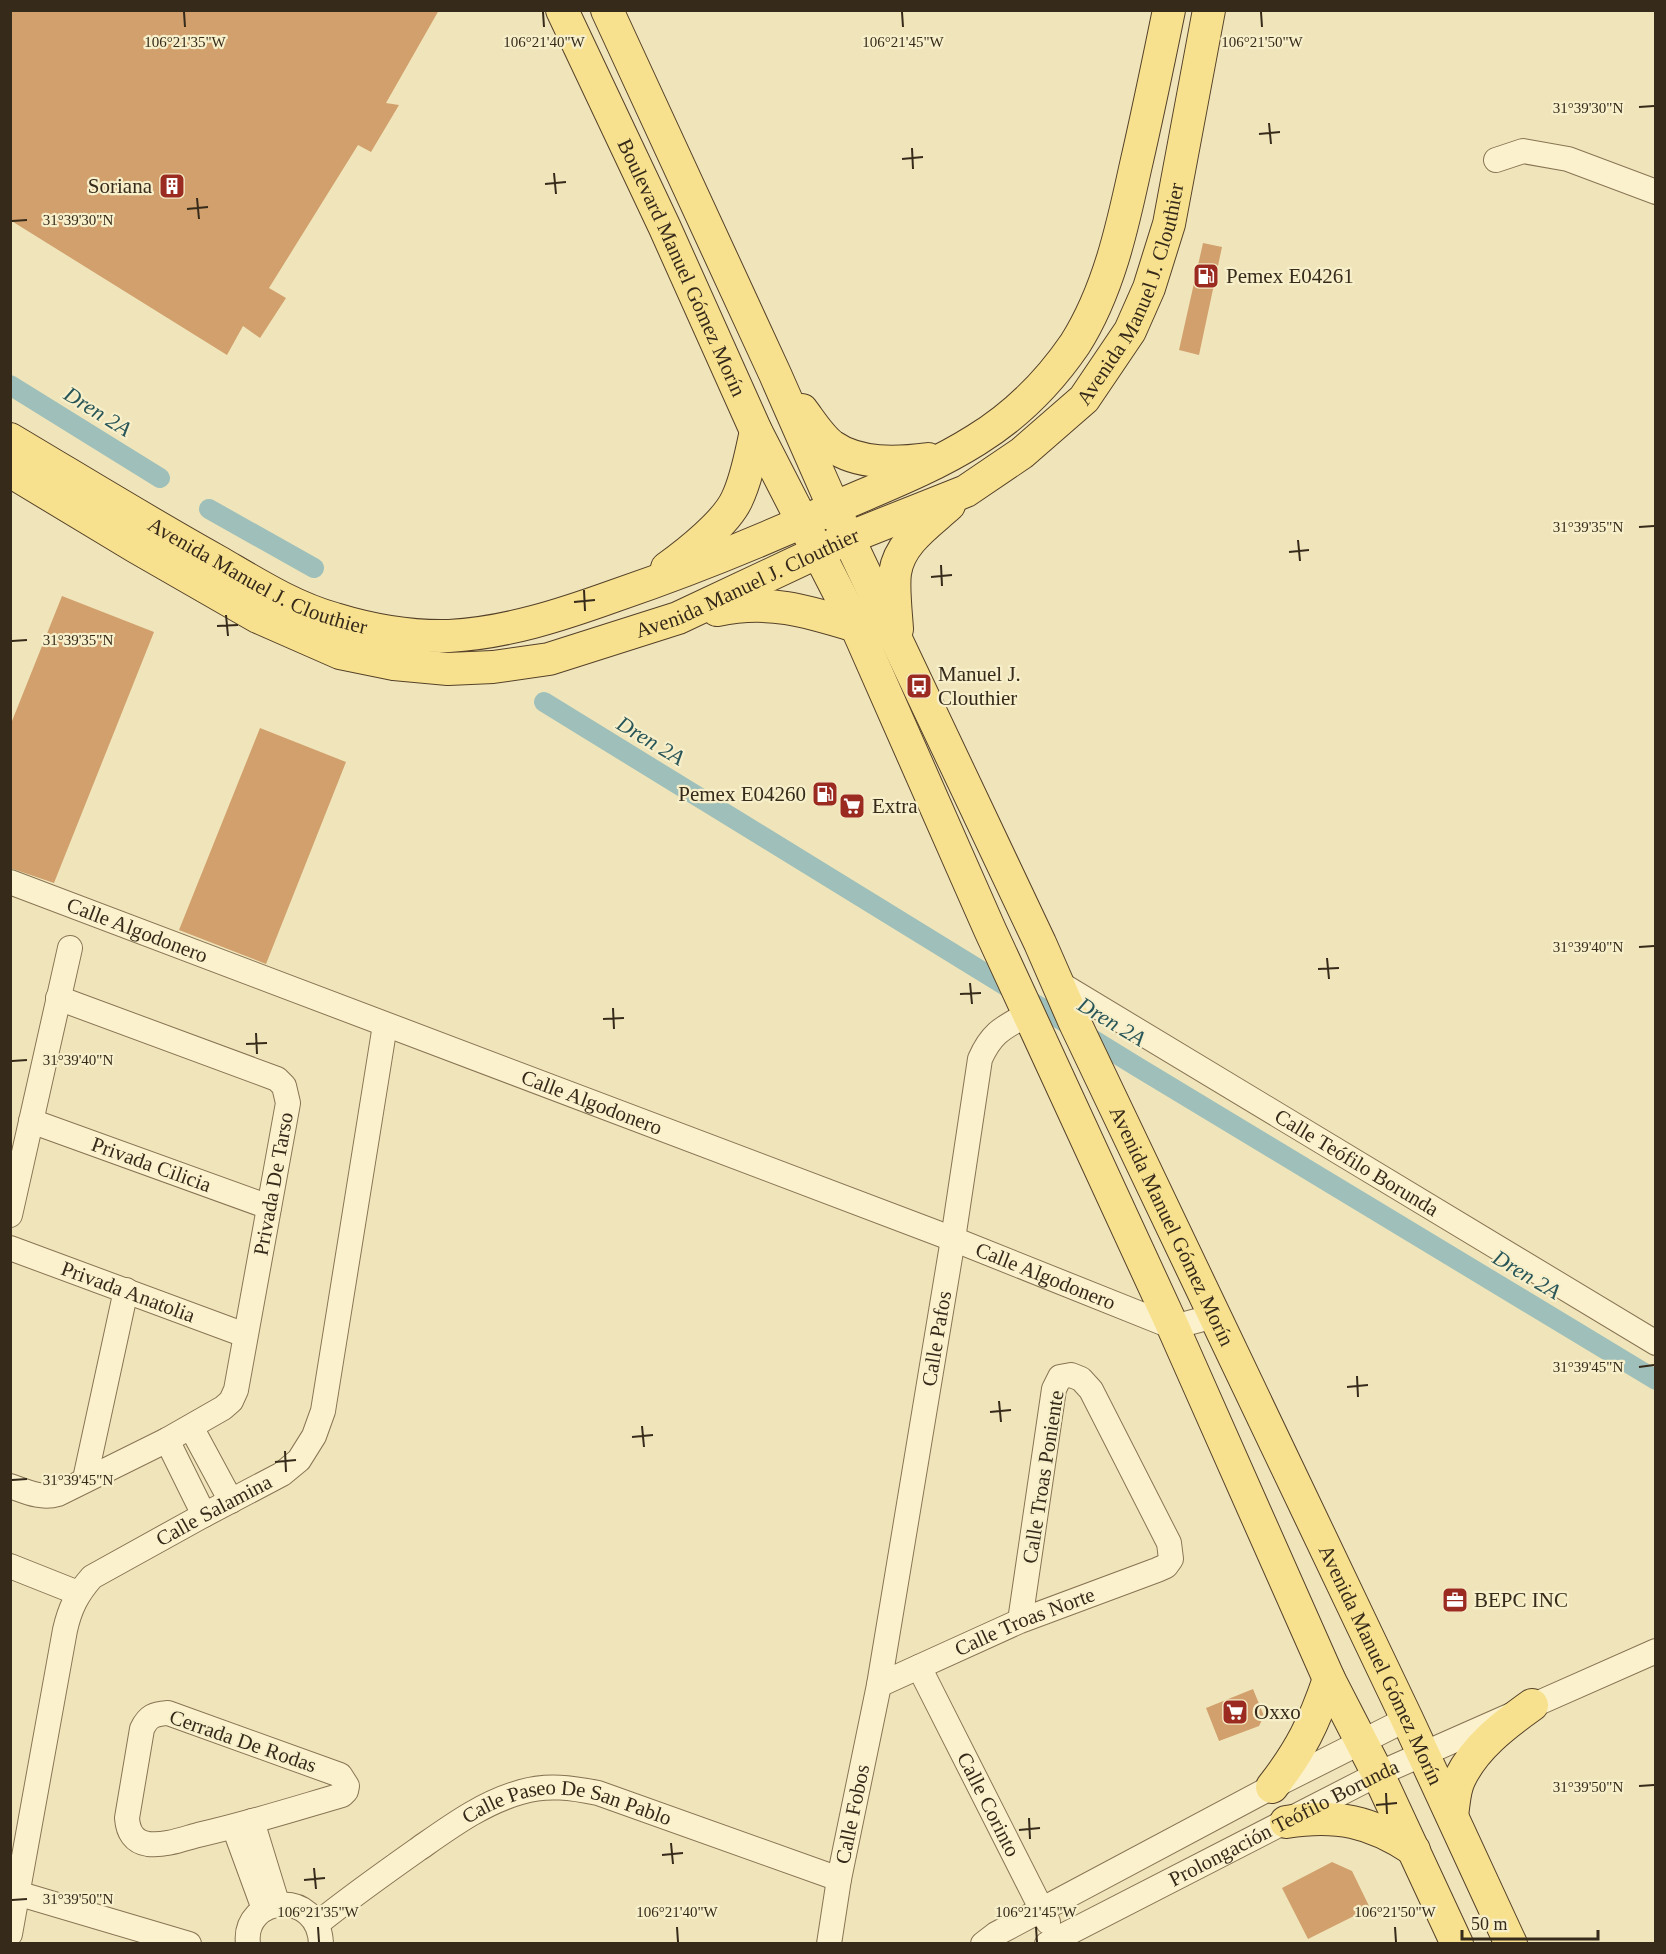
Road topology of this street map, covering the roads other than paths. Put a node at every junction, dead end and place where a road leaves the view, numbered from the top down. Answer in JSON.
{"nodes":[{"id":1,"x":562,"y":10,"type":"edge"},
{"id":2,"x":607,"y":10,"type":"edge"},
{"id":3,"x":1169,"y":10,"type":"edge"},
{"id":4,"x":1209,"y":10,"type":"edge"},
{"id":5,"x":1496,"y":160,"type":"dead end"},
{"id":6,"x":1656,"y":192,"type":"edge"},
{"id":7,"x":775,"y":374,"type":"junction"},
{"id":8,"x":756,"y":431,"type":"junction"},
{"id":9,"x":10,"y":439,"type":"edge"},
{"id":10,"x":946,"y":457,"type":"junction"},
{"id":11,"x":10,"y":471,"type":"edge"},
{"id":12,"x":966,"y":491,"type":"junction"},
{"id":13,"x":834,"y":508,"type":"junction"},
{"id":14,"x":804,"y":522,"type":"junction"},
{"id":15,"x":848,"y":538,"type":"junction"},
{"id":16,"x":818,"y":553,"type":"junction"},
{"id":17,"x":636,"y":589,"type":"junction"},
{"id":18,"x":678,"y":618,"type":"junction"},
{"id":19,"x":856,"y":626,"type":"junction"},
{"id":20,"x":897,"y":639,"type":"junction"},
{"id":21,"x":10,"y":882,"type":"edge"},
{"id":22,"x":70,"y":948,"type":"dead end"},
{"id":23,"x":1058,"y":982,"type":"junction"},
{"id":24,"x":58,"y":998,"type":"junction"},
{"id":25,"x":1024,"y":1005,"type":"junction"},
{"id":26,"x":385,"y":1025,"type":"junction"},
{"id":27,"x":31,"y":1121,"type":"junction"},
{"id":28,"x":269,"y":1207,"type":"junction"},
{"id":29,"x":10,"y":1215,"type":"edge"},
{"id":30,"x":953,"y":1239,"type":"junction"},
{"id":31,"x":10,"y":1248,"type":"edge"},
{"id":32,"x":126,"y":1290,"type":"junction"},
{"id":33,"x":1215,"y":1316,"type":"junction"},
{"id":34,"x":1173,"y":1328,"type":"junction"},
{"id":35,"x":245,"y":1335,"type":"junction"},
{"id":36,"x":1656,"y":1343,"type":"edge"},
{"id":37,"x":191,"y":1427,"type":"junction"},
{"id":38,"x":167,"y":1440,"type":"junction"},
{"id":39,"x":85,"y":1479,"type":"junction"},
{"id":40,"x":10,"y":1486,"type":"edge"},
{"id":41,"x":231,"y":1501,"type":"junction"},
{"id":42,"x":204,"y":1515,"type":"junction"},
{"id":43,"x":1171,"y":1559,"type":"joint"},
{"id":44,"x":10,"y":1566,"type":"edge"},
{"id":45,"x":78,"y":1593,"type":"junction"},
{"id":46,"x":1020,"y":1621,"type":"junction"},
{"id":47,"x":1656,"y":1651,"type":"edge"},
{"id":48,"x":919,"y":1667,"type":"junction"},
{"id":49,"x":1329,"y":1679,"type":"junction"},
{"id":50,"x":879,"y":1685,"type":"junction"},
{"id":51,"x":1532,"y":1705,"type":"junction"},
{"id":52,"x":1407,"y":1719,"type":"junction"},
{"id":53,"x":1361,"y":1741,"type":"junction"},
{"id":54,"x":1423,"y":1753,"type":"junction"},
{"id":55,"x":1378,"y":1774,"type":"junction"},
{"id":56,"x":1266,"y":1790,"type":"junction"},
{"id":57,"x":1452,"y":1815,"type":"junction"},
{"id":58,"x":1282,"y":1823,"type":"junction"},
{"id":59,"x":243,"y":1824,"type":"junction"},
{"id":60,"x":1414,"y":1850,"type":"junction"},
{"id":61,"x":839,"y":1879,"type":"junction"},
{"id":62,"x":14,"y":1892,"type":"edge"},
{"id":63,"x":271,"y":1907,"type":"junction"},
{"id":64,"x":1041,"y":1910,"type":"junction"},
{"id":65,"x":10,"y":1934,"type":"edge"},
{"id":66,"x":319,"y":1934,"type":"edge"},
{"id":67,"x":1054,"y":1942,"type":"edge"},
{"id":68,"x":189,"y":1944,"type":"edge"},
{"id":69,"x":248,"y":1944,"type":"edge"},
{"id":70,"x":829,"y":1944,"type":"edge"},
{"id":71,"x":983,"y":1944,"type":"edge"},
{"id":72,"x":1457,"y":1944,"type":"edge"},
{"id":73,"x":1511,"y":1944,"type":"edge"}],
"edges":[{"from":1,"to":8,"type":"main road","name":"Boulevard Manuel Gómez Morín"},
{"from":2,"to":7,"type":"main road","name":"Boulevard Manuel Gómez Morín"},
{"from":3,"to":10,"type":"main road","name":"Avenida Manuel J. Clouthier"},
{"from":4,"to":12,"type":"main road","name":"Avenida Manuel J. Clouthier"},
{"from":5,"to":6,"type":"street"},
{"from":7,"to":10,"type":"main road"},
{"from":7,"to":13,"type":"main road","name":"Boulevard Manuel Gómez Morín"},
{"from":8,"to":14,"type":"main road","name":"Boulevard Manuel Gómez Morín"},
{"from":8,"to":17,"type":"main road"},
{"from":9,"to":17,"type":"main road","name":"Avenida Manuel J. Clouthier"},
{"from":10,"to":13,"type":"main road","name":"Avenida Manuel J. Clouthier"},
{"from":11,"to":18,"type":"main road","name":"Avenida Manuel J. Clouthier"},
{"from":12,"to":15,"type":"main road","name":"Avenida Manuel J. Clouthier"},
{"from":12,"to":20,"type":"main road"},
{"from":13,"to":14,"type":"main road","name":"Avenida Manuel J. Clouthier"},
{"from":13,"to":15,"type":"main road","name":"Avenida Manuel Gómez Morín"},
{"from":14,"to":16,"type":"main road","name":"Avenida Manuel Gómez Morín"},
{"from":14,"to":17,"type":"main road","name":"Avenida Manuel J. Clouthier"},
{"from":15,"to":16,"type":"main road","name":"Avenida Manuel J. Clouthier"},
{"from":15,"to":20,"type":"main road","name":"Avenida Manuel Gómez Morín"},
{"from":16,"to":18,"type":"main road","name":"Avenida Manuel J. Clouthier"},
{"from":16,"to":19,"type":"main road","name":"Avenida Manuel Gómez Morín"},
{"from":18,"to":19,"type":"main road"},
{"from":19,"to":25,"type":"main road","name":"Avenida Manuel Gómez Morín"},
{"from":20,"to":23,"type":"main road","name":"Avenida Manuel Gómez Morín"},
{"from":21,"to":26,"type":"street","name":"Calle Algodonero"},
{"from":22,"to":24,"type":"street"},
{"from":23,"to":33,"type":"main road","name":"Avenida Manuel Gómez Morín"},
{"from":23,"to":36,"type":"street","name":"Calle Teófilo Borunda"},
{"from":24,"to":27,"type":"street"},
{"from":24,"to":28,"type":"street","name":"Privada De Tarso"},
{"from":25,"to":30,"type":"street","name":"Calle Pafos"},
{"from":25,"to":34,"type":"main road","name":"Avenida Manuel Gómez Morín"},
{"from":26,"to":30,"type":"street","name":"Calle Algodonero"},
{"from":26,"to":41,"type":"street","name":"Calle Salamina"},
{"from":27,"to":28,"type":"street","name":"Privada Cilicia"},
{"from":27,"to":29,"type":"street"},
{"from":28,"to":35,"type":"street","name":"Privada De Tarso"},
{"from":30,"to":34,"type":"street","name":"Calle Algodonero"},
{"from":30,"to":50,"type":"street","name":"Calle Pafos"},
{"from":31,"to":32,"type":"street","name":"Privada Anatolia"},
{"from":32,"to":35,"type":"street","name":"Privada Anatolia"},
{"from":32,"to":39,"type":"street"},
{"from":33,"to":34,"type":"street"},
{"from":33,"to":52,"type":"main road","name":"Avenida Manuel Gómez Morín"},
{"from":34,"to":49,"type":"main road","name":"Avenida Manuel Gómez Morín"},
{"from":35,"to":37,"type":"street","name":"Privada De Tarso"},
{"from":37,"to":38,"type":"street","name":"Privada De Tarso"},
{"from":37,"to":41,"type":"street"},
{"from":38,"to":39,"type":"street","name":"Privada De Tarso"},
{"from":38,"to":42,"type":"street"},
{"from":39,"to":40,"type":"street","name":"Privada De Tarso"},
{"from":41,"to":42,"type":"street","name":"Calle Salamina"},
{"from":42,"to":45,"type":"street","name":"Calle Salamina"},
{"from":43,"to":46,"type":"street","name":"Calle Troas Norte"},
{"from":43,"to":46,"type":"street","name":"Calle Troas Poniente"},
{"from":44,"to":45,"type":"street"},
{"from":45,"to":62,"type":"street","name":"Calle Salamina"},
{"from":46,"to":48,"type":"street","name":"Calle Troas Norte"},
{"from":47,"to":51,"type":"street","name":"Prolongación Teófilo Borunda"},
{"from":48,"to":50,"type":"street","name":"Calle Troas Norte"},
{"from":48,"to":64,"type":"street","name":"Calle Corinto"},
{"from":49,"to":53,"type":"main road","name":"Avenida Manuel Gómez Morín"},
{"from":49,"to":56,"type":"main road"},
{"from":50,"to":61,"type":"street","name":"Calle Fobos"},
{"from":51,"to":54,"type":"street","name":"Prolongación Teófilo Borunda"},
{"from":51,"to":57,"type":"main road"},
{"from":52,"to":53,"type":"street","name":"Prolongación Teófilo Borunda"},
{"from":52,"to":54,"type":"main road","name":"Avenida Manuel Gómez Morín"},
{"from":53,"to":55,"type":"main road","name":"Avenida Manuel Gómez Morín"},
{"from":53,"to":56,"type":"street","name":"Prolongación Teófilo Borunda"},
{"from":54,"to":55,"type":"street","name":"Prolongación Teófilo Borunda"},
{"from":54,"to":57,"type":"main road","name":"Avenida Manuel Gómez Morín"},
{"from":55,"to":58,"type":"street","name":"Prolongación Teófilo Borunda"},
{"from":55,"to":60,"type":"main road","name":"Avenida Manuel Gómez Morín"},
{"from":56,"to":58,"type":"street"},
{"from":56,"to":64,"type":"street","name":"Prolongación Teófilo Borunda"},
{"from":57,"to":73,"type":"main road","name":"Avenida Manuel Gómez Morín"},
{"from":58,"to":60,"type":"main road"},
{"from":58,"to":67,"type":"street","name":"Prolongación Teófilo Borunda"},
{"from":59,"to":59,"type":"street","name":"Cerrada De Rodas"},
{"from":59,"to":63,"type":"street"},
{"from":60,"to":72,"type":"main road","name":"Avenida Manuel Gómez Morín"},
{"from":61,"to":66,"type":"street","name":"Calle Paseo De San Pablo"},
{"from":61,"to":70,"type":"street","name":"Calle Fobos"},
{"from":62,"to":65,"type":"street","name":"Calle Salamina"},
{"from":62,"to":68,"type":"street"},
{"from":63,"to":66,"type":"street"},
{"from":63,"to":69,"type":"street"},
{"from":64,"to":67,"type":"street","name":"Calle Corinto"},
{"from":64,"to":71,"type":"street","name":"Prolongación Teófilo Borunda"}]}
